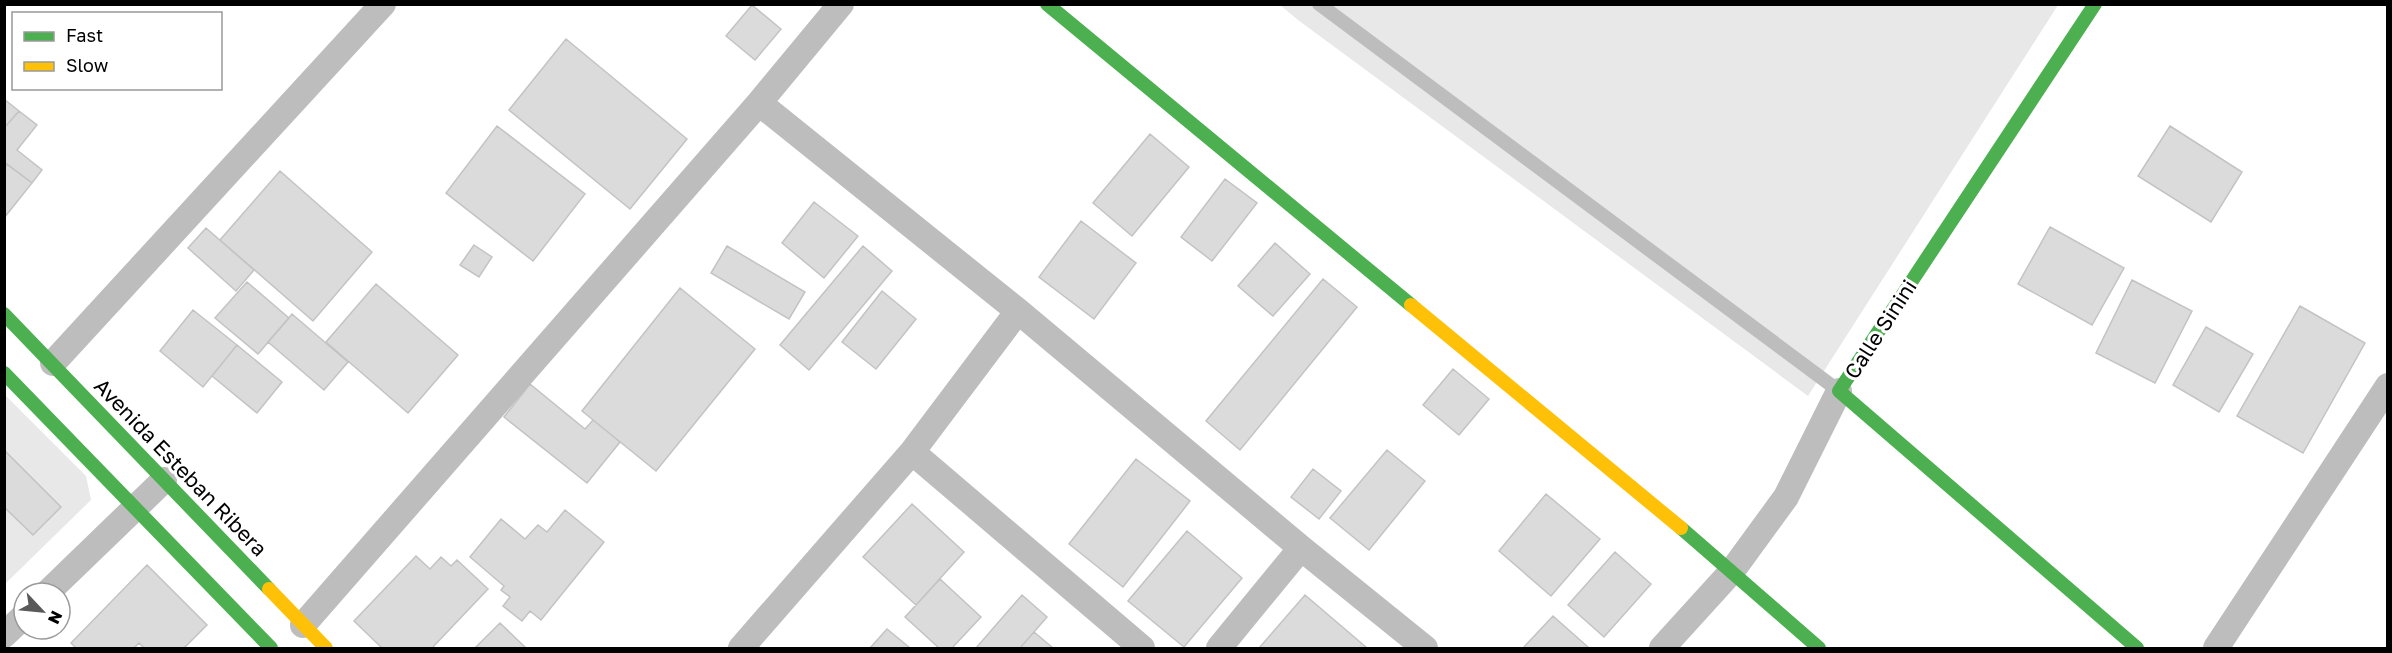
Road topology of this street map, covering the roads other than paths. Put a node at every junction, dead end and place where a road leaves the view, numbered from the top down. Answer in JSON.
{"nodes":[{"id":1,"x":383,"y":4,"type":"edge"},
{"id":2,"x":841,"y":4,"type":"edge"},
{"id":3,"x":1047,"y":4,"type":"edge"},
{"id":4,"x":1319,"y":4,"type":"edge"},
{"id":5,"x":2095,"y":4,"type":"edge"},
{"id":6,"x":759,"y":103,"type":"junction"},
{"id":7,"x":1018,"y":311,"type":"junction"},
{"id":8,"x":4,"y":314,"type":"edge"},
{"id":9,"x":53,"y":363,"type":"junction"},
{"id":10,"x":4,"y":374,"type":"edge"},
{"id":11,"x":2388,"y":386,"type":"edge"},
{"id":12,"x":1839,"y":391,"type":"junction"},
{"id":13,"x":912,"y":452,"type":"junction"},
{"id":14,"x":164,"y":480,"type":"junction"},
{"id":15,"x":135,"y":508,"type":"junction"},
{"id":16,"x":1301,"y":548,"type":"junction"},
{"id":17,"x":1739,"y":561,"type":"junction"},
{"id":18,"x":60,"y":581,"type":"edge"},
{"id":19,"x":303,"y":625,"type":"junction"},
{"id":20,"x":746,"y":647,"type":"edge"},
{"id":21,"x":271,"y":648,"type":"edge"},
{"id":22,"x":326,"y":648,"type":"edge"},
{"id":23,"x":1142,"y":648,"type":"edge"},
{"id":24,"x":1220,"y":648,"type":"edge"},
{"id":25,"x":1425,"y":648,"type":"edge"},
{"id":26,"x":1662,"y":648,"type":"edge"},
{"id":27,"x":1819,"y":648,"type":"edge"},
{"id":28,"x":2137,"y":648,"type":"edge"},
{"id":29,"x":2216,"y":648,"type":"edge"}],
"edges":[{"from":1,"to":9,"type":"street"},
{"from":2,"to":6,"type":"street"},
{"from":3,"to":17,"type":"street"},
{"from":4,"to":12,"type":"lane"},
{"from":5,"to":12,"type":"street","name":"Calle Sinini"},
{"from":6,"to":7,"type":"street"},
{"from":6,"to":19,"type":"street"},
{"from":7,"to":13,"type":"street"},
{"from":7,"to":16,"type":"street"},
{"from":8,"to":9,"type":"street","name":"Avenida Esteban Ribera"},
{"from":9,"to":14,"type":"street","name":"Avenida Esteban Ribera"},
{"from":10,"to":15,"type":"street"},
{"from":11,"to":29,"type":"street"},
{"from":12,"to":17,"type":"street","name":"Calle Sinini"},
{"from":12,"to":28,"type":"street"},
{"from":13,"to":20,"type":"street"},
{"from":13,"to":23,"type":"street"},
{"from":14,"to":15,"type":"street"},
{"from":14,"to":19,"type":"street","name":"Avenida Esteban Ribera"},
{"from":15,"to":18,"type":"street"},
{"from":15,"to":21,"type":"street"},
{"from":16,"to":24,"type":"street"},
{"from":16,"to":25,"type":"street"},
{"from":17,"to":26,"type":"street","name":"Calle Sinini"},
{"from":17,"to":27,"type":"street"},
{"from":19,"to":22,"type":"street","name":"Avenida Esteban Ribera"}]}
